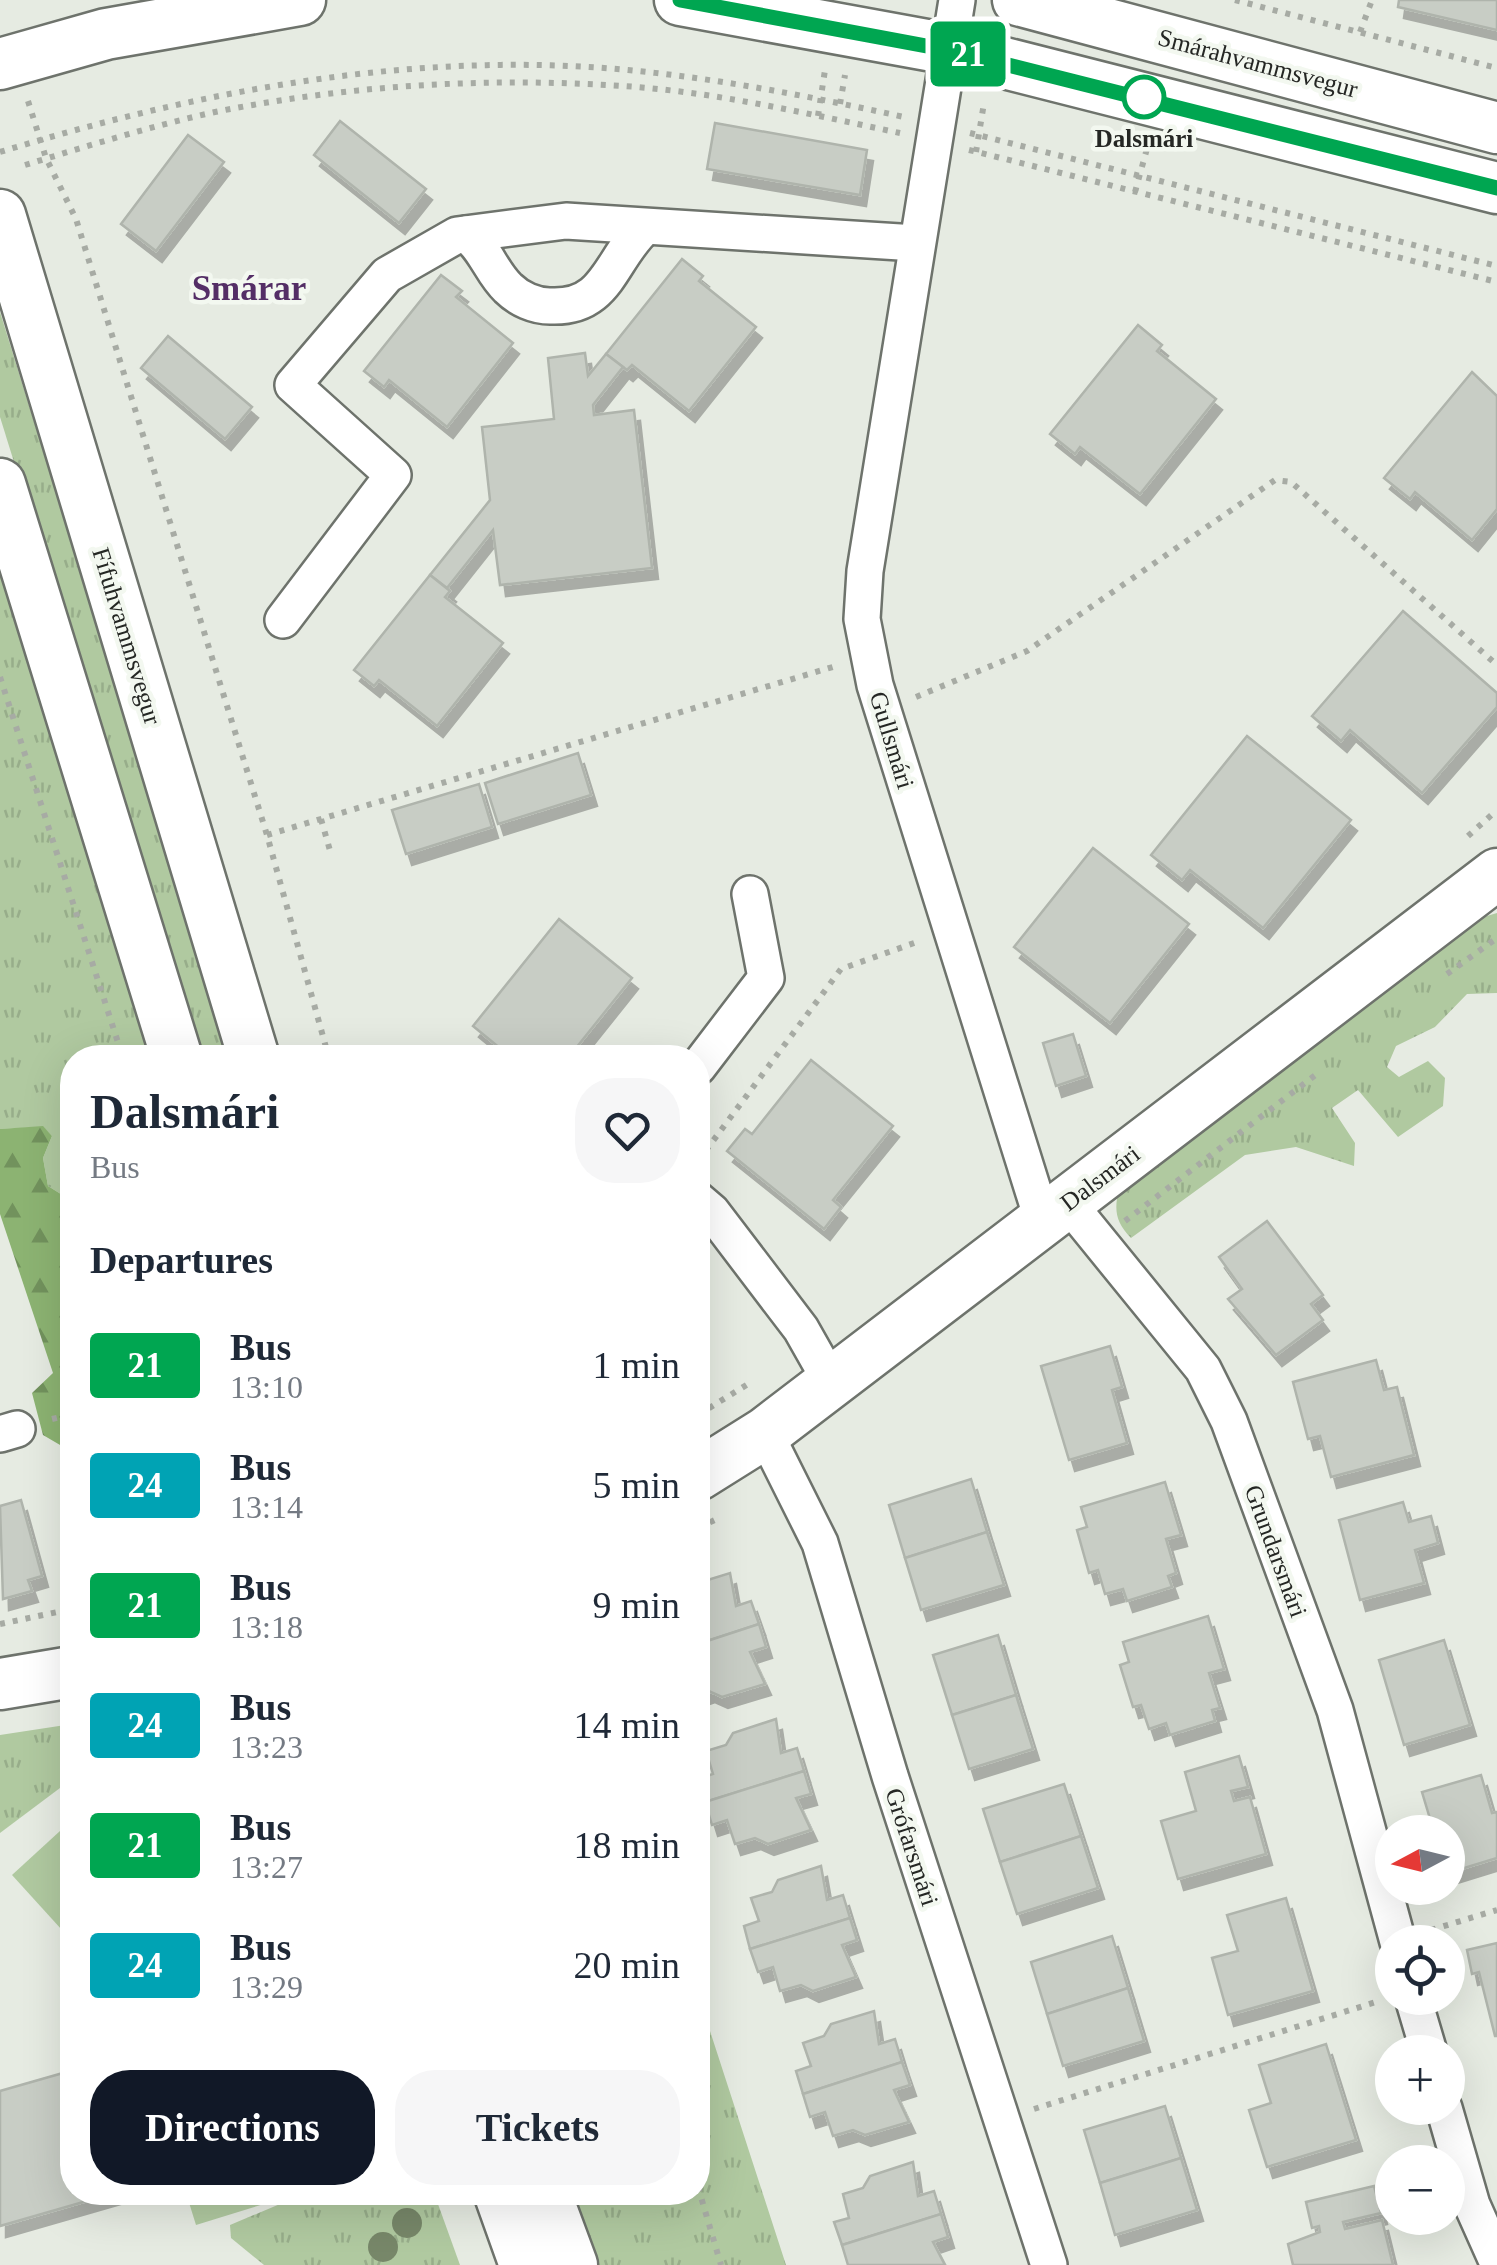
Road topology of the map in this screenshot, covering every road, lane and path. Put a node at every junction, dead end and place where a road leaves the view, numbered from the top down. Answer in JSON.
{"nodes":[{"id":1,"x":300,"y":0,"type":"edge"},
{"id":2,"x":680,"y":0,"type":"edge"},
{"id":3,"x":957,"y":0,"type":"edge"},
{"id":4,"x":1018,"y":0,"type":"edge"},
{"id":5,"x":1235,"y":0,"type":"edge"},
{"id":6,"x":1372,"y":0,"type":"edge"},
{"id":7,"x":1360,"y":32,"type":"junction"},
{"id":8,"x":948,"y":50,"type":"junction"},
{"id":9,"x":828,"y":54,"type":"dead end"},
{"id":10,"x":848,"y":58,"type":"dead end"},
{"id":11,"x":0,"y":64,"type":"edge"},
{"id":12,"x":1497,"y":68,"type":"edge"},
{"id":13,"x":820,"y":100,"type":"junction"},
{"id":14,"x":984,"y":100,"type":"dead end"},
{"id":15,"x":840,"y":104,"type":"junction"},
{"id":16,"x":818,"y":116,"type":"junction"},
{"id":17,"x":902,"y":116,"type":"dead end"},
{"id":18,"x":1497,"y":128,"type":"edge"},
{"id":19,"x":957,"y":130,"type":"dead end"},
{"id":20,"x":901,"y":133,"type":"dead end"},
{"id":21,"x":978,"y":136,"type":"junction"},
{"id":22,"x":40,"y":140,"type":"junction"},
{"id":23,"x":1150,"y":140,"type":"dead end"},
{"id":24,"x":954,"y":146,"type":"dead end"},
{"id":25,"x":0,"y":152,"type":"edge"},
{"id":26,"x":976,"y":152,"type":"junction"},
{"id":27,"x":46,"y":158,"type":"junction"},
{"id":28,"x":25,"y":164,"type":"dead end"},
{"id":29,"x":1140,"y":176,"type":"junction"},
{"id":30,"x":1497,"y":188,"type":"edge"},
{"id":31,"x":1135,"y":192,"type":"junction"},
{"id":32,"x":0,"y":215,"type":"edge"},
{"id":33,"x":644,"y":228,"type":"junction"},
{"id":34,"x":466,"y":234,"type":"junction"},
{"id":35,"x":916,"y":243,"type":"junction"},
{"id":36,"x":1497,"y":266,"type":"edge"},
{"id":37,"x":1497,"y":282,"type":"edge"},
{"id":38,"x":0,"y":484,"type":"edge"},
{"id":39,"x":283,"y":620,"type":"dead end"},
{"id":40,"x":868,"y":657,"type":"junction"},
{"id":41,"x":1497,"y":665,"type":"edge"},
{"id":42,"x":0,"y":677,"type":"edge"},
{"id":43,"x":882,"y":710,"type":"junction"},
{"id":44,"x":322,"y":819,"type":"junction"},
{"id":45,"x":267,"y":835,"type":"junction"},
{"id":46,"x":331,"y":854,"type":"dead end"},
{"id":47,"x":1497,"y":874,"type":"edge"},
{"id":48,"x":750,"y":894,"type":"dead end"},
{"id":49,"x":952,"y":931,"type":"junction"},
{"id":50,"x":119,"y":1045,"type":"edge"},
{"id":51,"x":173,"y":1045,"type":"edge"},
{"id":52,"x":250,"y":1045,"type":"edge"},
{"id":53,"x":325,"y":1045,"type":"edge"},
{"id":54,"x":710,"y":1051,"type":"edge"},
{"id":55,"x":710,"y":1145,"type":"edge"},
{"id":56,"x":710,"y":1210,"type":"edge"},
{"id":57,"x":1056,"y":1212,"type":"junction"},
{"id":58,"x":831,"y":1382,"type":"junction"},
{"id":59,"x":765,"y":1433,"type":"junction"},
{"id":60,"x":710,"y":1467,"type":"edge"},
{"id":61,"x":60,"y":1612,"type":"edge"},
{"id":62,"x":0,"y":1624,"type":"edge"},
{"id":63,"x":1497,"y":1910,"type":"edge"},
{"id":64,"x":1393,"y":1925,"type":"edge"},
{"id":65,"x":1449,"y":1925,"type":"edge"},
{"id":66,"x":1375,"y":2002,"type":"edge"},
{"id":67,"x":1002,"y":2120,"type":"junction"},
{"id":68,"x":1449,"y":2125,"type":"edge"},
{"id":69,"x":504,"y":2205,"type":"edge"},
{"id":70,"x":549,"y":2205,"type":"edge"},
{"id":71,"x":703,"y":2205,"type":"edge"},
{"id":72,"x":1497,"y":2261,"type":"edge"},
{"id":73,"x":525,"y":2265,"type":"edge"},
{"id":74,"x":572,"y":2265,"type":"edge"},
{"id":75,"x":721,"y":2265,"type":"edge"},
{"id":76,"x":1049,"y":2265,"type":"edge"}],
"edges":[{"from":1,"to":11,"type":"main road"},
{"from":2,"to":8,"type":"main road"},
{"from":3,"to":8,"type":"street","name":"Gullsmári"},
{"from":4,"to":18,"type":"main road","name":"Smárahvammsvegur"},
{"from":5,"to":7,"type":"path"},
{"from":6,"to":7,"type":"path"},
{"from":7,"to":12,"type":"path"},
{"from":8,"to":30,"type":"main road"},
{"from":8,"to":35,"type":"street","name":"Gullsmári"},
{"from":9,"to":13,"type":"path"},
{"from":10,"to":15,"type":"path"},
{"from":13,"to":15,"type":"path"},
{"from":13,"to":16,"type":"path"},
{"from":13,"to":22,"type":"path"},
{"from":14,"to":21,"type":"path"},
{"from":15,"to":17,"type":"path"},
{"from":16,"to":20,"type":"path"},
{"from":16,"to":27,"type":"path"},
{"from":19,"to":21,"type":"path"},
{"from":21,"to":26,"type":"path"},
{"from":21,"to":29,"type":"path"},
{"from":22,"to":25,"type":"path"},
{"from":22,"to":27,"type":"path"},
{"from":23,"to":29,"type":"path"},
{"from":24,"to":26,"type":"path"},
{"from":26,"to":31,"type":"path"},
{"from":27,"to":28,"type":"path"},
{"from":27,"to":45,"type":"path"},
{"from":29,"to":31,"type":"path"},
{"from":29,"to":36,"type":"path"},
{"from":31,"to":37,"type":"path"},
{"from":32,"to":52,"type":"main road","name":"Fífuhvammsvegur"},
{"from":33,"to":34,"type":"street"},
{"from":33,"to":34,"type":"street"},
{"from":33,"to":35,"type":"street"},
{"from":34,"to":39,"type":"street"},
{"from":35,"to":40,"type":"street","name":"Gullsmári"},
{"from":38,"to":51,"type":"main road"},
{"from":40,"to":43,"type":"street","name":"Gullsmári"},
{"from":40,"to":44,"type":"path"},
{"from":41,"to":43,"type":"path"},
{"from":42,"to":50,"type":"path"},
{"from":43,"to":49,"type":"street","name":"Gullsmári"},
{"from":44,"to":45,"type":"path"},
{"from":44,"to":46,"type":"path"},
{"from":45,"to":53,"type":"path"},
{"from":47,"to":57,"type":"main road","name":"Dalsmári"},
{"from":48,"to":54,"type":"street"},
{"from":49,"to":55,"type":"path"},
{"from":49,"to":57,"type":"street","name":"Gullsmári"},
{"from":56,"to":58,"type":"street"},
{"from":57,"to":58,"type":"main road","name":"Dalsmári"},
{"from":57,"to":64,"type":"street","name":"Grundarsmári"},
{"from":58,"to":59,"type":"main road","name":"Dalsmári"},
{"from":59,"to":60,"type":"main road","name":"Dalsmári"},
{"from":59,"to":67,"type":"street","name":"Grófarsmári"},
{"from":61,"to":62,"type":"path"},
{"from":63,"to":65,"type":"path"},
{"from":66,"to":67,"type":"path"},
{"from":67,"to":76,"type":"street","name":"Grófarsmári"},
{"from":68,"to":72,"type":"street"},
{"from":69,"to":73,"type":"main road"},
{"from":70,"to":74,"type":"main road"},
{"from":71,"to":75,"type":"path"}]}
